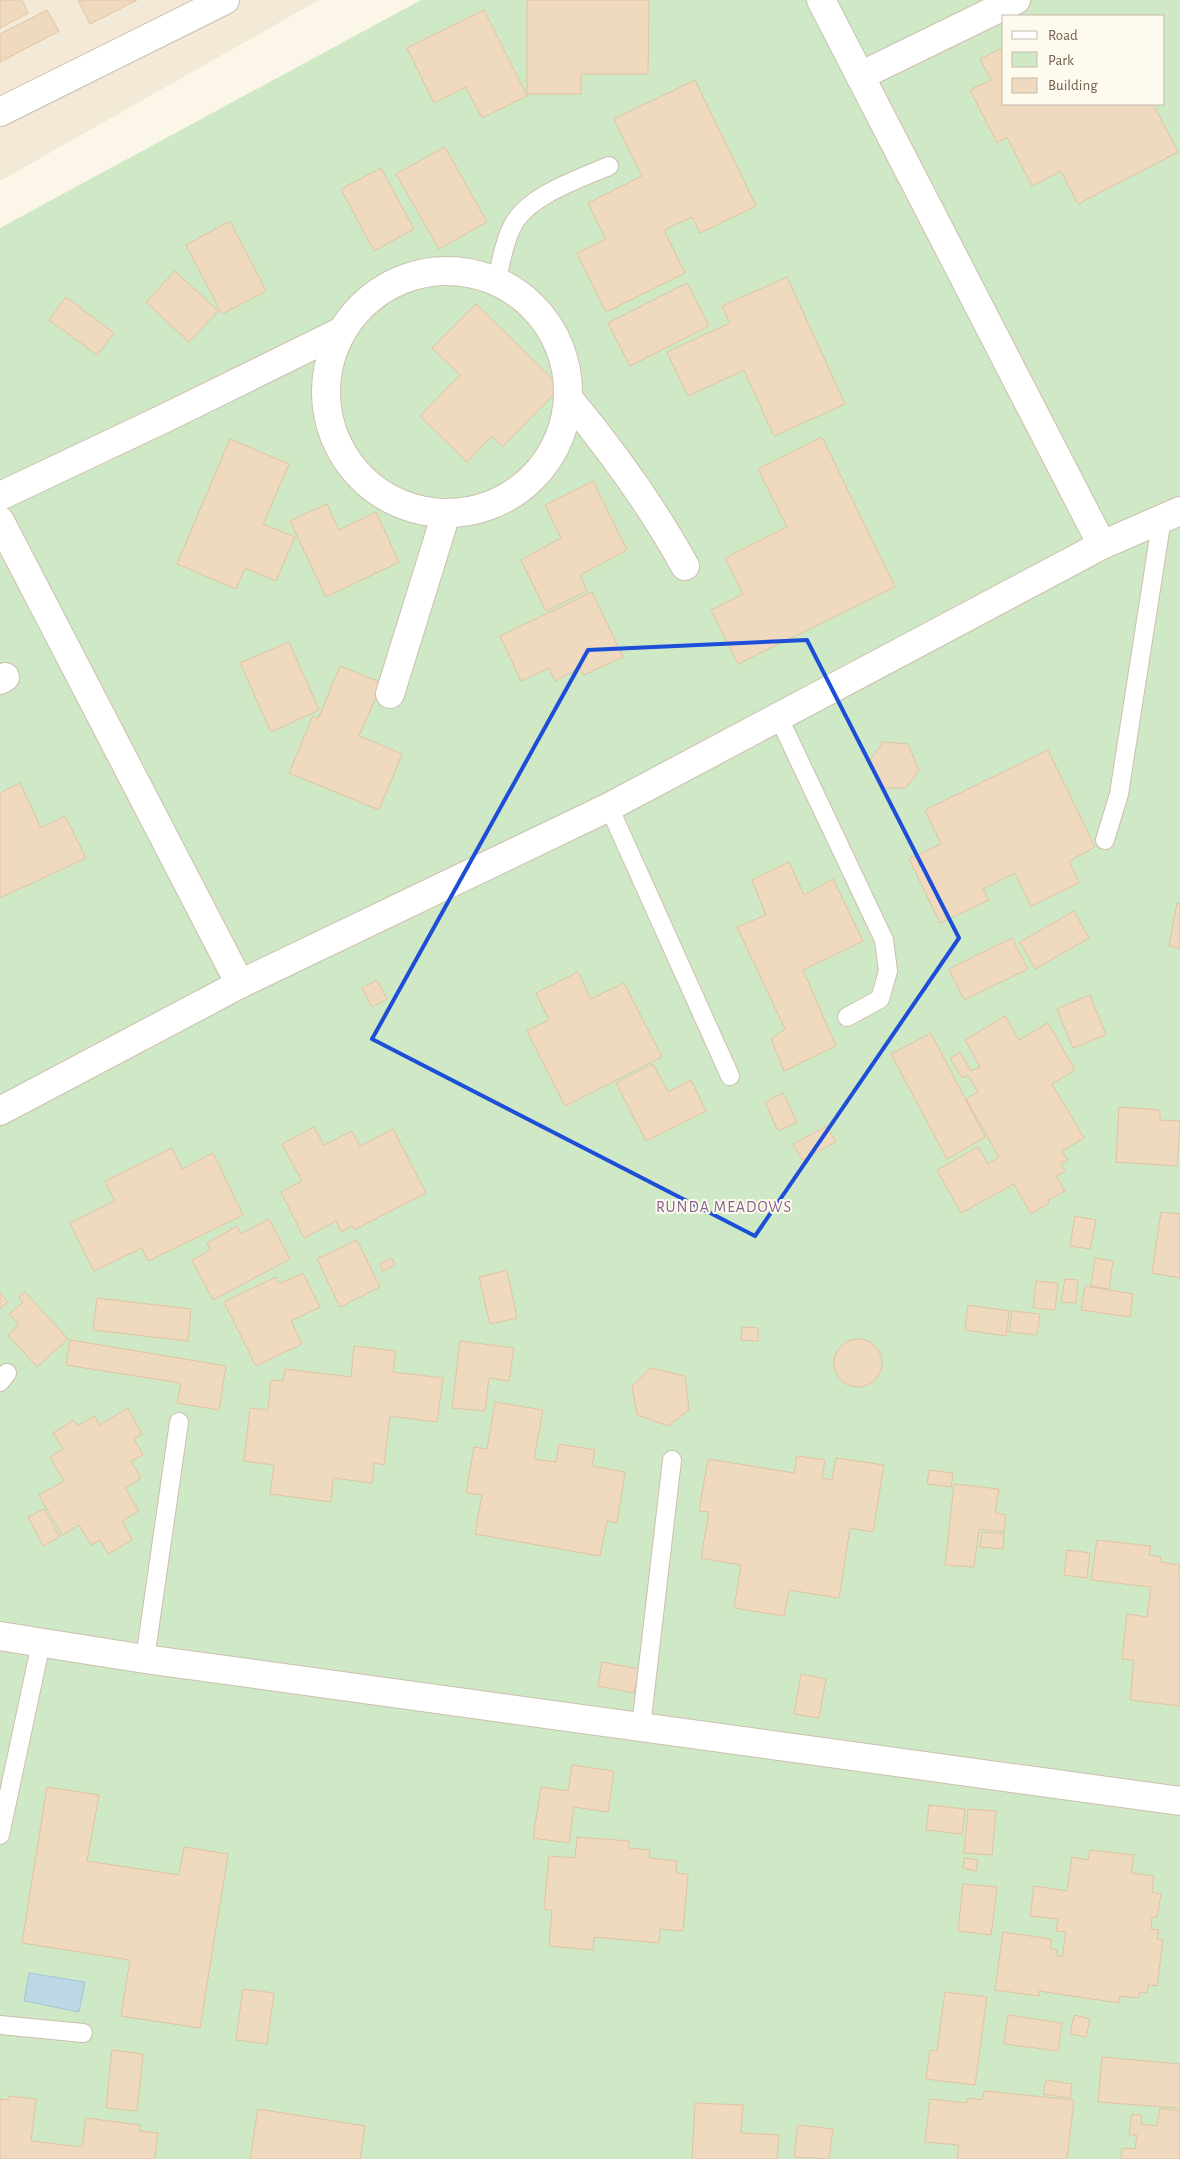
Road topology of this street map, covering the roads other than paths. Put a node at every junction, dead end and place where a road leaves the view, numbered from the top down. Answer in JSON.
{"nodes":[{"id":1,"x":225,"y":0,"type":"edge"},
{"id":2,"x":822,"y":0,"type":"edge"},
{"id":3,"x":1016,"y":0,"type":"edge"},
{"id":4,"x":860,"y":76,"type":"junction"},
{"id":5,"x":0,"y":112,"type":"edge"},
{"id":6,"x":609,"y":166,"type":"dead end"},
{"id":7,"x":497,"y":279,"type":"junction"},
{"id":8,"x":342,"y":332,"type":"junction"},
{"id":9,"x":569,"y":399,"type":"junction"},
{"id":10,"x":0,"y":496,"type":"edge"},
{"id":11,"x":1171,"y":514,"type":"edge"},
{"id":12,"x":445,"y":517,"type":"junction"},
{"id":13,"x":0,"y":521,"type":"edge"},
{"id":14,"x":1102,"y":545,"type":"junction"},
{"id":15,"x":685,"y":566,"type":"dead end"},
{"id":16,"x":390,"y":694,"type":"dead end"},
{"id":17,"x":779,"y":718,"type":"junction"},
{"id":18,"x":609,"y":807,"type":"junction"},
{"id":19,"x":1105,"y":840,"type":"dead end"},
{"id":20,"x":240,"y":984,"type":"junction"},
{"id":21,"x":847,"y":1017,"type":"dead end"},
{"id":22,"x":730,"y":1076,"type":"dead end"},
{"id":23,"x":0,"y":1111,"type":"edge"},
{"id":24,"x":179,"y":1422,"type":"dead end"},
{"id":25,"x":672,"y":1460,"type":"dead end"},
{"id":26,"x":0,"y":1636,"type":"edge"},
{"id":27,"x":41,"y":1643,"type":"junction"},
{"id":28,"x":145,"y":1659,"type":"junction"},
{"id":29,"x":640,"y":1727,"type":"junction"},
{"id":30,"x":1180,"y":1801,"type":"edge"},
{"id":31,"x":0,"y":1835,"type":"edge"},
{"id":32,"x":0,"y":2024,"type":"edge"},
{"id":33,"x":83,"y":2033,"type":"dead end"}],
"edges":[{"from":1,"to":5,"type":"street"},
{"from":2,"to":4,"type":"street"},
{"from":3,"to":4,"type":"street"},
{"from":4,"to":14,"type":"street"},
{"from":6,"to":7,"type":"lane"},
{"from":7,"to":8,"type":"street"},
{"from":7,"to":9,"type":"street"},
{"from":8,"to":10,"type":"street"},
{"from":8,"to":12,"type":"street"},
{"from":9,"to":12,"type":"street"},
{"from":9,"to":15,"type":"street"},
{"from":11,"to":14,"type":"street"},
{"from":11,"to":19,"type":"lane"},
{"from":12,"to":16,"type":"street"},
{"from":13,"to":20,"type":"street"},
{"from":14,"to":17,"type":"street"},
{"from":17,"to":18,"type":"street"},
{"from":17,"to":21,"type":"lane"},
{"from":18,"to":20,"type":"street"},
{"from":18,"to":22,"type":"lane"},
{"from":20,"to":23,"type":"street"},
{"from":24,"to":28,"type":"lane"},
{"from":25,"to":29,"type":"lane"},
{"from":26,"to":27,"type":"street"},
{"from":27,"to":28,"type":"street"},
{"from":27,"to":31,"type":"lane"},
{"from":28,"to":29,"type":"street"},
{"from":29,"to":30,"type":"street"},
{"from":32,"to":33,"type":"lane"}]}
